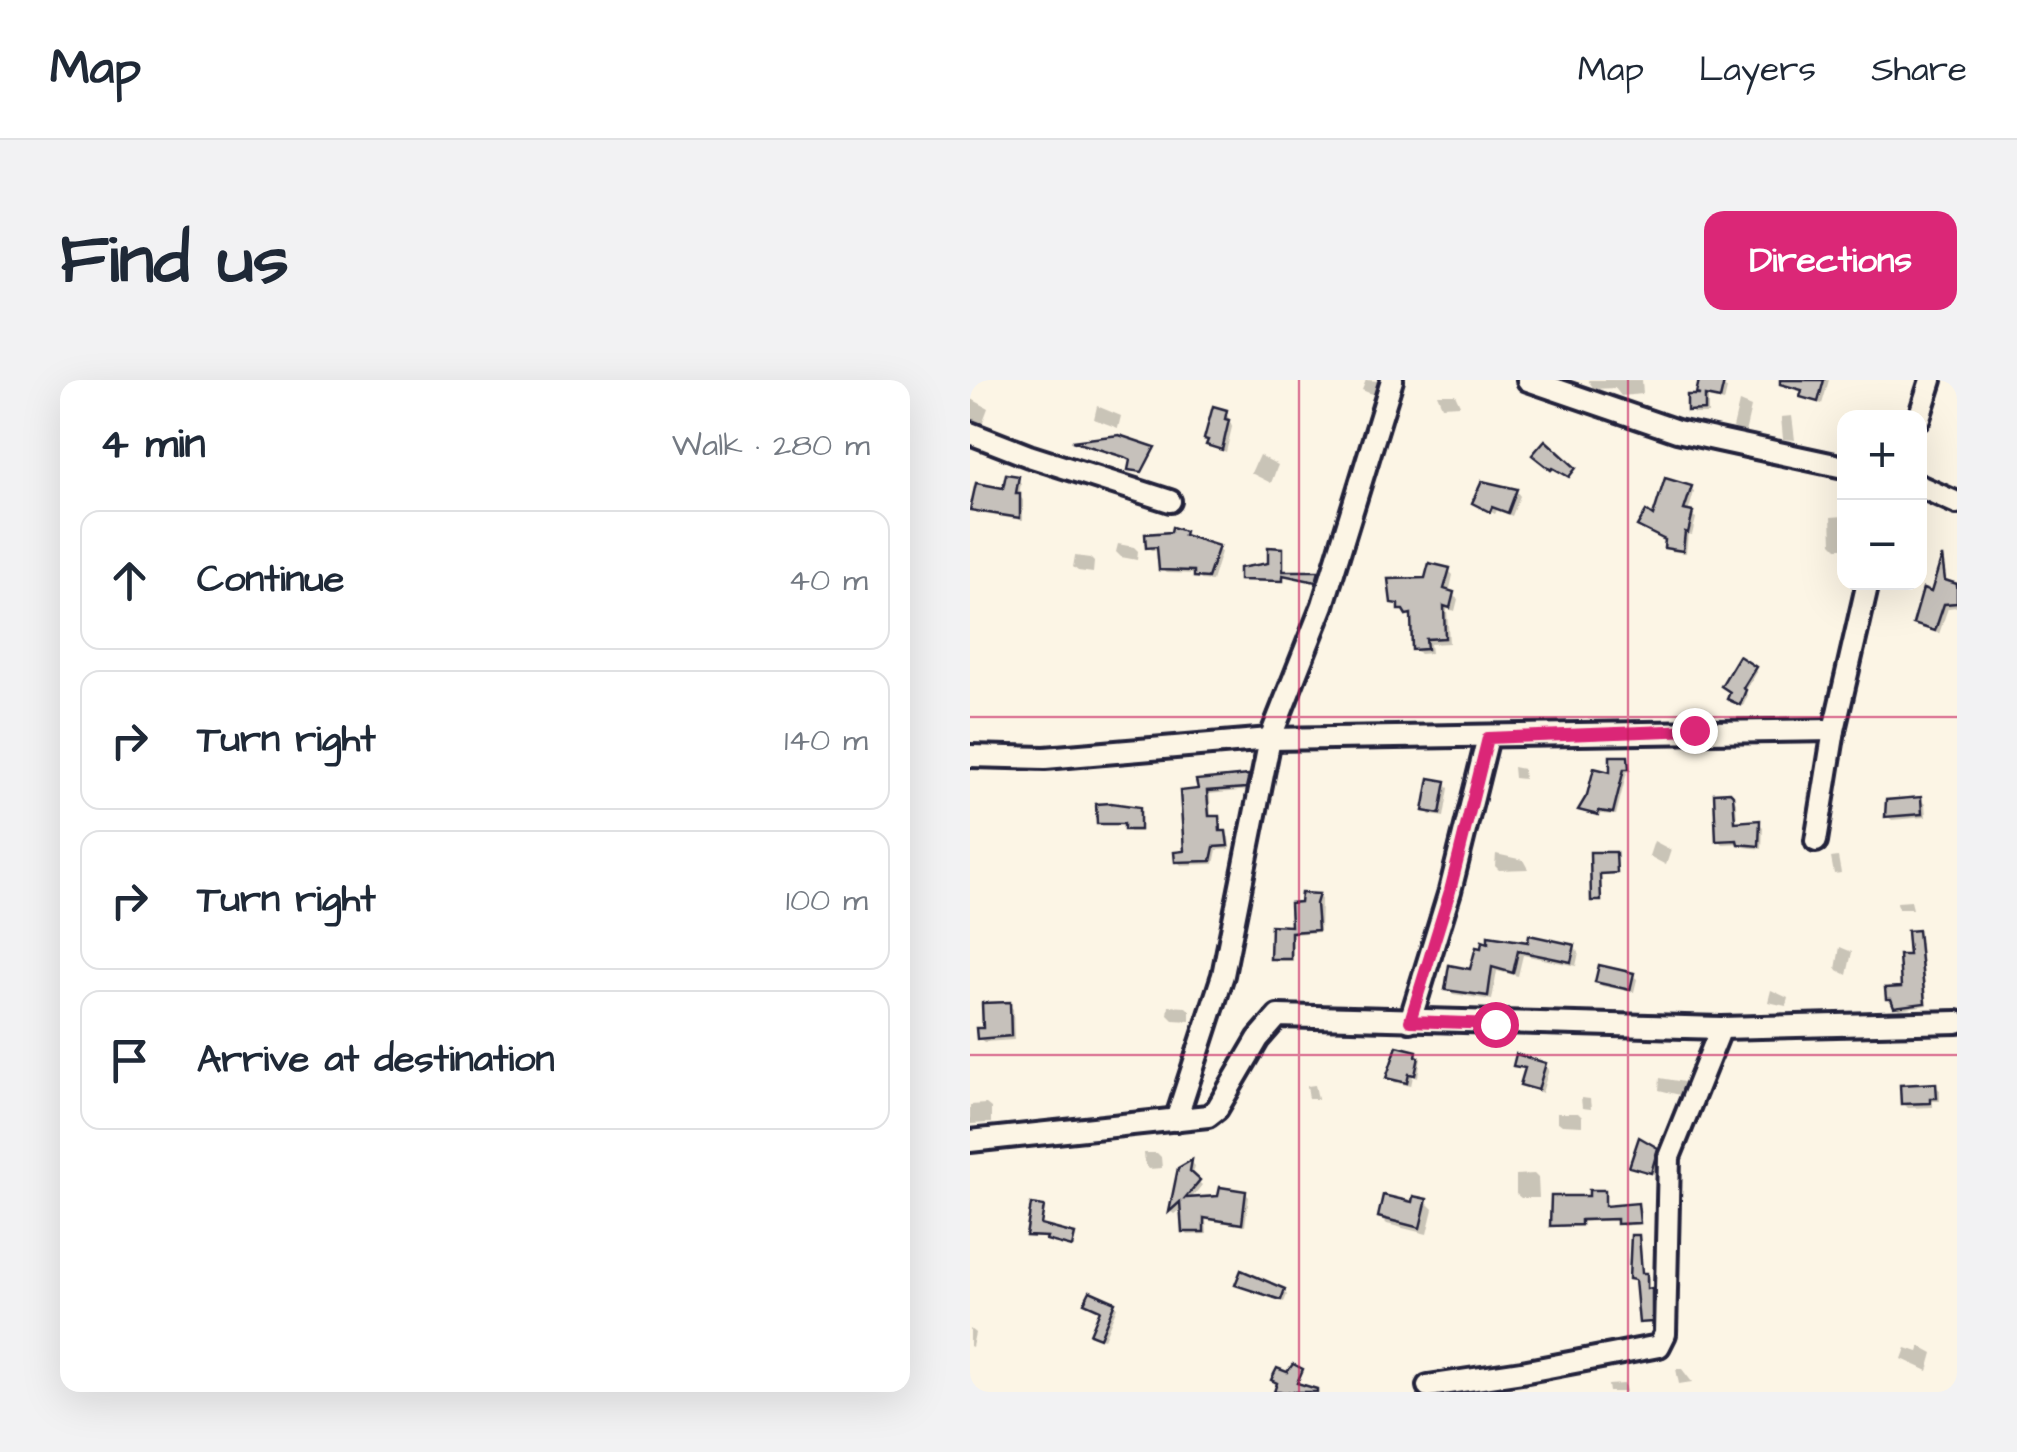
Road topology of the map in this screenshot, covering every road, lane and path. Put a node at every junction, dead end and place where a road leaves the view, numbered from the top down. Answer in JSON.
{"nodes":[{"id":1,"x":1392,"y":380,"type":"edge"},
{"id":2,"x":1528,"y":380,"type":"edge"},
{"id":3,"x":1926,"y":381,"type":"edge"},
{"id":4,"x":1921,"y":410,"type":"edge"},
{"id":5,"x":970,"y":434,"type":"edge"},
{"id":6,"x":1837,"y":465,"type":"edge"},
{"id":7,"x":1927,"y":489,"type":"edge"},
{"id":8,"x":1170,"y":501,"type":"dead end"},
{"id":9,"x":1957,"y":503,"type":"edge"},
{"id":10,"x":1866,"y":590,"type":"edge"},
{"id":11,"x":1834,"y":730,"type":"junction"},
{"id":12,"x":1488,"y":738,"type":"junction"},
{"id":13,"x":1270,"y":740,"type":"junction"},
{"id":14,"x":970,"y":756,"type":"edge"},
{"id":15,"x":1816,"y":841,"type":"dead end"},
{"id":16,"x":1410,"y":1021,"type":"junction"},
{"id":17,"x":1957,"y":1022,"type":"edge"},
{"id":18,"x":1721,"y":1028,"type":"junction"},
{"id":19,"x":1176,"y":1120,"type":"junction"},
{"id":20,"x":970,"y":1141,"type":"edge"},
{"id":21,"x":1428,"y":1386,"type":"dead end"}],
"edges":[{"from":1,"to":13,"type":"street"},
{"from":2,"to":6,"type":"street"},
{"from":3,"to":4,"type":"street"},
{"from":5,"to":8,"type":"street"},
{"from":7,"to":9,"type":"street"},
{"from":10,"to":11,"type":"street"},
{"from":11,"to":12,"type":"street"},
{"from":11,"to":15,"type":"street"},
{"from":12,"to":13,"type":"street"},
{"from":12,"to":16,"type":"street"},
{"from":13,"to":14,"type":"street"},
{"from":13,"to":19,"type":"street"},
{"from":16,"to":18,"type":"street"},
{"from":16,"to":19,"type":"street"},
{"from":17,"to":18,"type":"street"},
{"from":18,"to":21,"type":"street"},
{"from":19,"to":20,"type":"street"}]}
